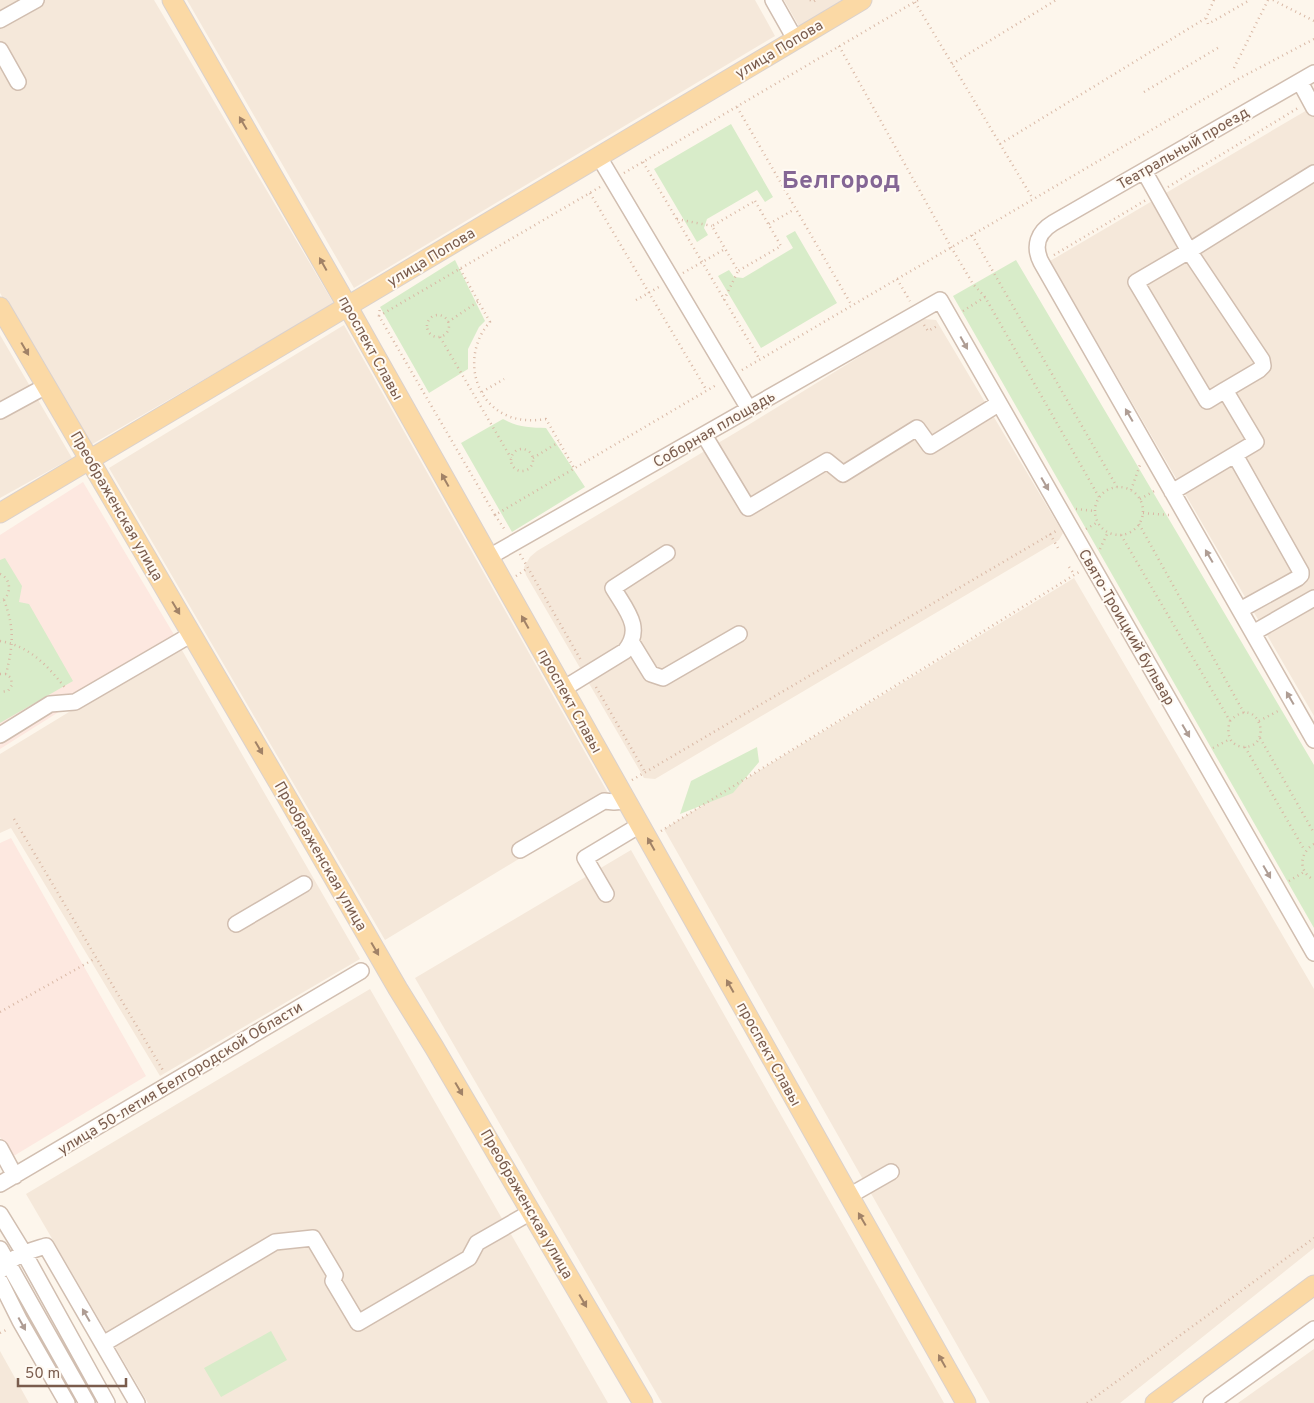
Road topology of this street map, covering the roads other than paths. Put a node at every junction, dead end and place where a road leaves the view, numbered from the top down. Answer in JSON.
{"nodes":[{"id":1,"x":36,"y":0,"type":"edge"},
{"id":2,"x":172,"y":0,"type":"edge"},
{"id":3,"x":773,"y":0,"type":"edge"},
{"id":4,"x":862,"y":0,"type":"edge"},
{"id":5,"x":0,"y":20,"type":"edge"},
{"id":6,"x":795,"y":39,"type":"junction"},
{"id":7,"x":0,"y":50,"type":"edge"},
{"id":8,"x":1314,"y":74,"type":"edge"},
{"id":9,"x":18,"y":82,"type":"dead end"},
{"id":10,"x":1300,"y":82,"type":"junction"},
{"id":11,"x":1312,"y":104,"type":"edge"},
{"id":12,"x":599,"y":157,"type":"junction"},
{"id":13,"x":1144,"y":171,"type":"junction"},
{"id":14,"x":1314,"y":173,"type":"edge"},
{"id":15,"x":1189,"y":251,"type":"junction"},
{"id":16,"x":940,"y":300,"type":"joint"},
{"id":17,"x":0,"y":307,"type":"edge"},
{"id":18,"x":348,"y":307,"type":"junction"},
{"id":19,"x":46,"y":386,"type":"junction"},
{"id":20,"x":1225,"y":390,"type":"junction"},
{"id":21,"x":998,"y":404,"type":"junction"},
{"id":22,"x":749,"y":409,"type":"junction"},
{"id":23,"x":0,"y":411,"type":"edge"},
{"id":24,"x":704,"y":435,"type":"junction"},
{"id":25,"x":1235,"y":455,"type":"junction"},
{"id":26,"x":90,"y":460,"type":"junction"},
{"id":27,"x":1172,"y":492,"type":"junction"},
{"id":28,"x":0,"y":513,"type":"edge"},
{"id":29,"x":667,"y":553,"type":"dead end"},
{"id":30,"x":489,"y":557,"type":"junction"},
{"id":31,"x":1314,"y":598,"type":"edge"},
{"id":32,"x":1240,"y":610,"type":"junction"},
{"id":33,"x":1253,"y":633,"type":"junction"},
{"id":34,"x":192,"y":634,"type":"junction"},
{"id":35,"x":739,"y":634,"type":"dead end"},
{"id":36,"x":632,"y":644,"type":"junction"},
{"id":37,"x":563,"y":689,"type":"junction"},
{"id":38,"x":0,"y":735,"type":"edge"},
{"id":39,"x":1314,"y":740,"type":"edge"},
{"id":40,"x":622,"y":795,"type":"junction"},
{"id":41,"x":644,"y":832,"type":"junction"},
{"id":42,"x":520,"y":850,"type":"dead end"},
{"id":43,"x":304,"y":884,"type":"dead end"},
{"id":44,"x":606,"y":894,"type":"dead end"},
{"id":45,"x":236,"y":924,"type":"dead end"},
{"id":46,"x":1314,"y":953,"type":"edge"},
{"id":47,"x":361,"y":971,"type":"dead end"},
{"id":48,"x":0,"y":1148,"type":"edge"},
{"id":49,"x":891,"y":1172,"type":"dead end"},
{"id":50,"x":15,"y":1176,"type":"junction"},
{"id":51,"x":0,"y":1184,"type":"edge"},
{"id":52,"x":848,"y":1196,"type":"junction"},
{"id":53,"x":532,"y":1212,"type":"junction"},
{"id":54,"x":0,"y":1214,"type":"edge"},
{"id":55,"x":24,"y":1253,"type":"junction"},
{"id":56,"x":3,"y":1260,"type":"edge"},
{"id":57,"x":0,"y":1281,"type":"edge"},
{"id":58,"x":1314,"y":1285,"type":"edge"},
{"id":59,"x":1314,"y":1329,"type":"edge"},
{"id":60,"x":103,"y":1344,"type":"junction"},
{"id":61,"x":66,"y":1403,"type":"edge"},
{"id":62,"x":87,"y":1403,"type":"edge"},
{"id":63,"x":107,"y":1403,"type":"edge"},
{"id":64,"x":136,"y":1403,"type":"edge"},
{"id":65,"x":643,"y":1403,"type":"edge"},
{"id":66,"x":966,"y":1403,"type":"edge"},
{"id":67,"x":1155,"y":1403,"type":"edge"},
{"id":68,"x":1211,"y":1403,"type":"edge"}],
"edges":[{"from":1,"to":5,"type":"street"},
{"from":18,"to":2,"type":"main road","name":"проспект Славы","one_way":true},
{"from":3,"to":6,"type":"street"},
{"from":4,"to":6,"type":"main road","name":"улица Попова"},
{"from":6,"to":12,"type":"main road","name":"улица Попова"},
{"from":7,"to":9,"type":"street"},
{"from":8,"to":10,"type":"street","name":"Театральный проезд"},
{"from":10,"to":11,"type":"street"},
{"from":10,"to":13,"type":"street","name":"Театральный проезд"},
{"from":12,"to":18,"type":"main road","name":"улица Попова"},
{"from":12,"to":22,"type":"street"},
{"from":13,"to":15,"type":"street"},
{"from":27,"to":13,"type":"street","name":"Театральный проезд","one_way":true},
{"from":14,"to":15,"type":"street"},
{"from":15,"to":20,"type":"street"},
{"from":15,"to":20,"type":"street"},
{"from":16,"to":21,"type":"street","name":"Свято-Троицкий бульвар","one_way":true},
{"from":16,"to":22,"type":"street","name":"Соборная площадь"},
{"from":17,"to":19,"type":"main road","name":"Преображенская улица","one_way":true},
{"from":18,"to":26,"type":"main road","name":"улица Попова"},
{"from":30,"to":18,"type":"main road","name":"проспект Славы","one_way":true},
{"from":19,"to":23,"type":"street"},
{"from":19,"to":26,"type":"main road","name":"Преображенская улица"},
{"from":20,"to":25,"type":"street"},
{"from":21,"to":24,"type":"street"},
{"from":21,"to":46,"type":"street","name":"Свято-Троицкий бульвар","one_way":true},
{"from":22,"to":24,"type":"street","name":"Соборная площадь"},
{"from":24,"to":30,"type":"street","name":"Соборная площадь"},
{"from":25,"to":27,"type":"street"},
{"from":25,"to":32,"type":"street"},
{"from":26,"to":28,"type":"main road","name":"улица Попова"},
{"from":26,"to":34,"type":"main road","name":"Преображенская улица","one_way":true},
{"from":32,"to":27,"type":"street","one_way":true},
{"from":29,"to":36,"type":"street"},
{"from":37,"to":30,"type":"main road","name":"проспект Славы","one_way":true},
{"from":31,"to":33,"type":"street"},
{"from":32,"to":33,"type":"street"},
{"from":39,"to":33,"type":"street","one_way":true},
{"from":34,"to":38,"type":"street"},
{"from":34,"to":53,"type":"main road","name":"Преображенская улица","one_way":true},
{"from":35,"to":36,"type":"street"},
{"from":36,"to":37,"type":"street"},
{"from":37,"to":40,"type":"main road","name":"проспект Славы"},
{"from":40,"to":41,"type":"main road","name":"проспект Славы"},
{"from":40,"to":42,"type":"street"},
{"from":41,"to":44,"type":"street"},
{"from":52,"to":41,"type":"main road","name":"проспект Славы","one_way":true},
{"from":43,"to":45,"type":"street"},
{"from":47,"to":50,"type":"street","name":"улица 50-летия Белгородской Области"},
{"from":48,"to":50,"type":"street"},
{"from":49,"to":52,"type":"street"},
{"from":50,"to":51,"type":"street","name":"улица 50-летия Белгородской Области"},
{"from":66,"to":52,"type":"main road","name":"проспект Славы","one_way":true},
{"from":53,"to":60,"type":"street"},
{"from":53,"to":65,"type":"main road","name":"Преображенская улица","one_way":true},
{"from":54,"to":55,"type":"street"},
{"from":55,"to":56,"type":"street"},
{"from":60,"to":55,"type":"street","one_way":true},
{"from":55,"to":63,"type":"street"},
{"from":56,"to":62,"type":"street"},
{"from":57,"to":61,"type":"street","one_way":true},
{"from":58,"to":67,"type":"main road"},
{"from":59,"to":68,"type":"street"},
{"from":60,"to":64,"type":"street"}]}
